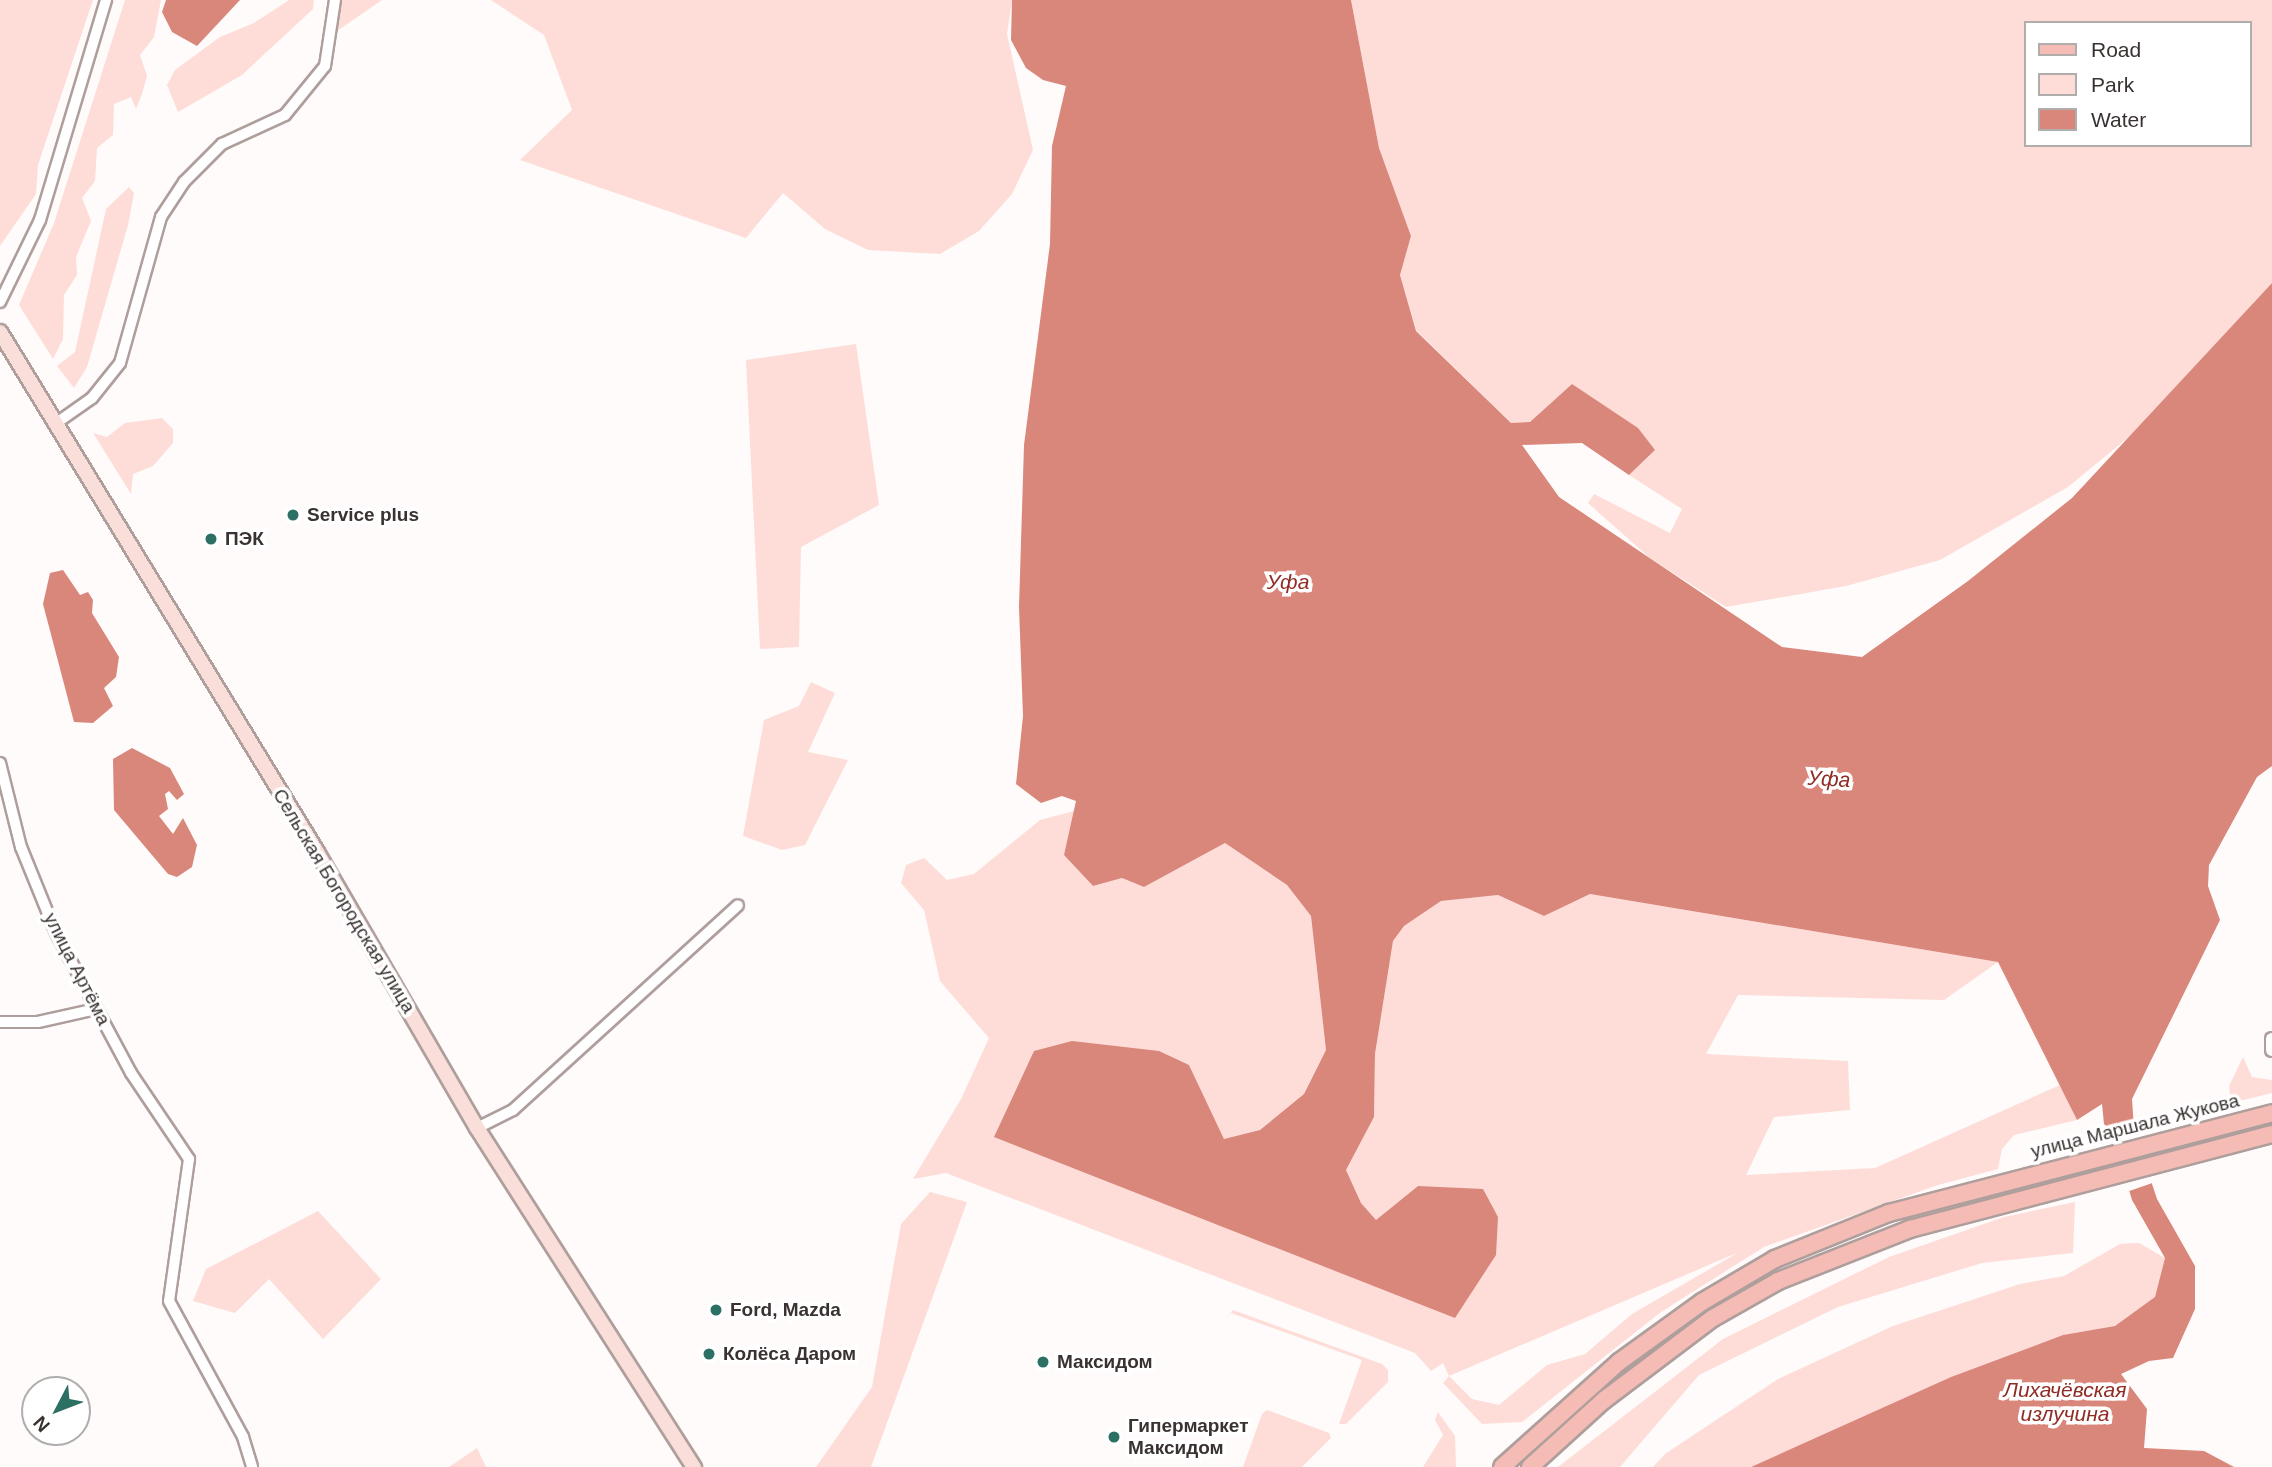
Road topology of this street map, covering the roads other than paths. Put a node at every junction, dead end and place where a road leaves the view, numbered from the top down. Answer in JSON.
{"nodes":[{"id":1,"x":106,"y":0,"type":"edge"},
{"id":2,"x":335,"y":0,"type":"edge"},
{"id":3,"x":0,"y":302,"type":"edge"},
{"id":4,"x":0,"y":332,"type":"edge"},
{"id":5,"x":55,"y":424,"type":"junction"},
{"id":6,"x":0,"y":763,"type":"edge"},
{"id":7,"x":738,"y":905,"type":"dead end"},
{"id":8,"x":96,"y":1009,"type":"junction"},
{"id":9,"x":0,"y":1022,"type":"edge"},
{"id":10,"x":2272,"y":1039,"type":"edge"},
{"id":11,"x":2272,"y":1050,"type":"edge"},
{"id":12,"x":2272,"y":1113,"type":"edge"},
{"id":13,"x":477,"y":1128,"type":"junction"},
{"id":14,"x":2272,"y":1134,"type":"edge"},
{"id":15,"x":252,"y":1467,"type":"edge"},
{"id":16,"x":694,"y":1467,"type":"edge"},
{"id":17,"x":1502,"y":1467,"type":"edge"},
{"id":18,"x":1530,"y":1467,"type":"edge"}],
"edges":[{"from":1,"to":3,"type":"street"},
{"from":2,"to":5,"type":"street"},
{"from":4,"to":5,"type":"main road","name":"Сельская Богородская улица"},
{"from":5,"to":13,"type":"main road","name":"Сельская Богородская улица"},
{"from":6,"to":8,"type":"street","name":"улица Артёма"},
{"from":7,"to":13,"type":"street"},
{"from":8,"to":9,"type":"street"},
{"from":8,"to":15,"type":"street","name":"улица Артёма"},
{"from":10,"to":11,"type":"street"},
{"from":12,"to":17,"type":"main road","name":"улица Маршала Жукова"},
{"from":13,"to":16,"type":"main road","name":"Сельская Богородская улица"},
{"from":14,"to":18,"type":"main road"}]}
